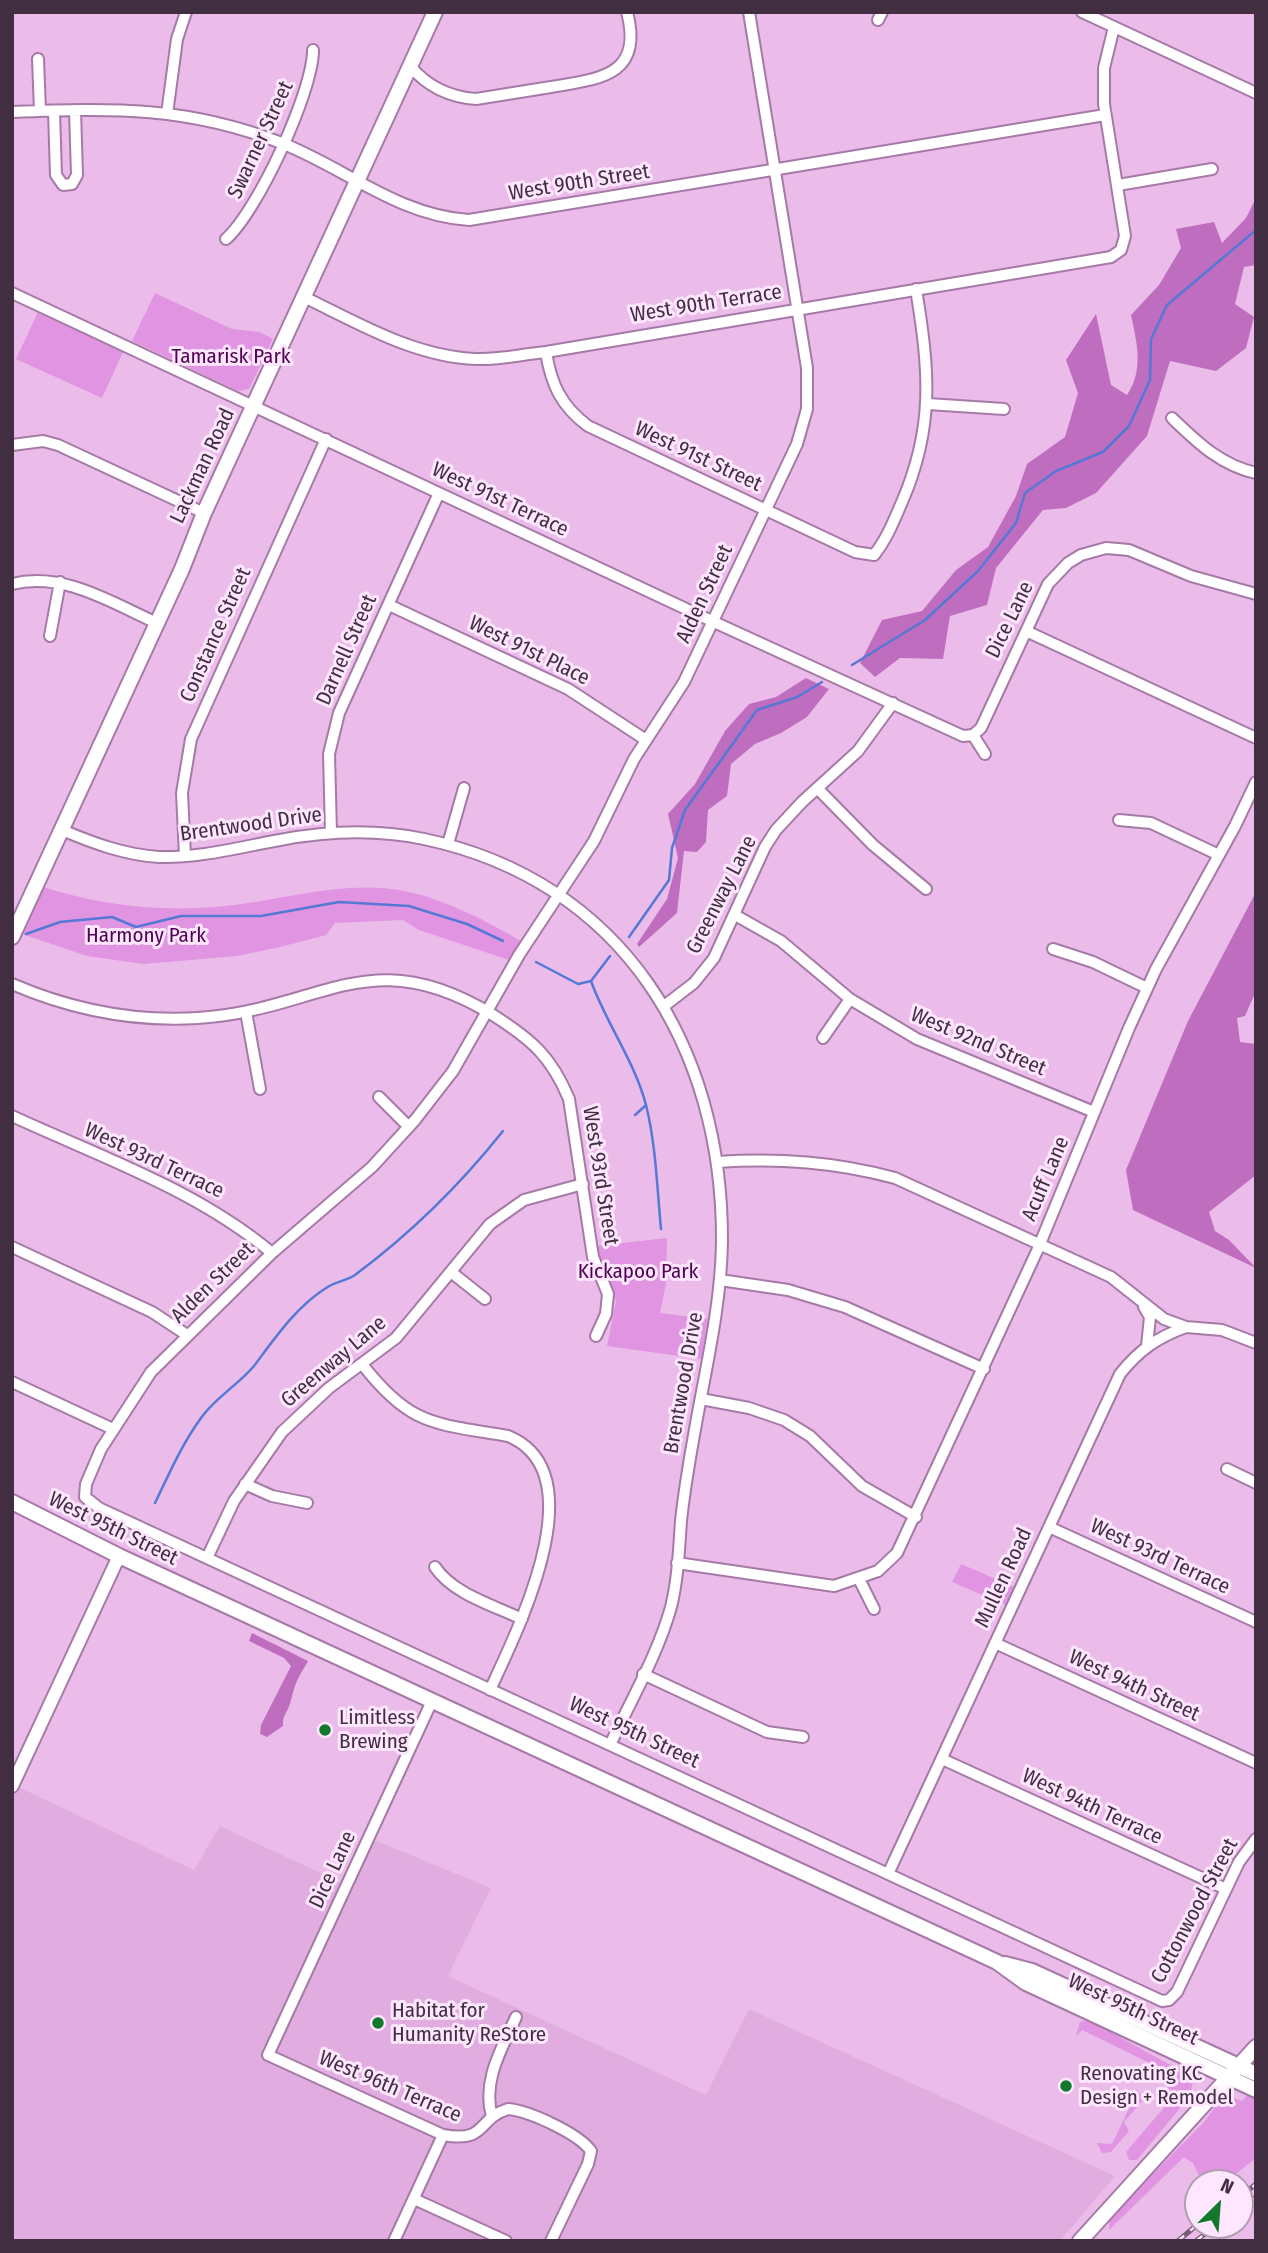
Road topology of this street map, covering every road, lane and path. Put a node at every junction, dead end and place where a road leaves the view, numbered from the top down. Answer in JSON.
{"nodes":[{"id":1,"x":186,"y":12,"type":"edge"},
{"id":2,"x":435,"y":12,"type":"edge"},
{"id":3,"x":627,"y":12,"type":"edge"},
{"id":4,"x":749,"y":12,"type":"edge"},
{"id":5,"x":1082,"y":12,"type":"edge"},
{"id":6,"x":1114,"y":27,"type":"junction"},
{"id":7,"x":313,"y":50,"type":"dead end"},
{"id":8,"x":38,"y":59,"type":"dead end"},
{"id":9,"x":411,"y":67,"type":"junction"},
{"id":10,"x":1255,"y":92,"type":"edge"},
{"id":11,"x":75,"y":110,"type":"junction"},
{"id":12,"x":40,"y":111,"type":"junction"},
{"id":13,"x":54,"y":111,"type":"junction"},
{"id":14,"x":12,"y":112,"type":"edge"},
{"id":15,"x":167,"y":114,"type":"junction"},
{"id":16,"x":1105,"y":116,"type":"junction"},
{"id":17,"x":282,"y":144,"type":"junction"},
{"id":18,"x":1212,"y":169,"type":"dead end"},
{"id":19,"x":775,"y":170,"type":"junction"},
{"id":20,"x":357,"y":181,"type":"junction"},
{"id":21,"x":1118,"y":185,"type":"junction"},
{"id":22,"x":226,"y":239,"type":"dead end"},
{"id":23,"x":916,"y":289,"type":"junction"},
{"id":24,"x":12,"y":293,"type":"edge"},
{"id":25,"x":304,"y":297,"type":"junction"},
{"id":26,"x":798,"y":309,"type":"junction"},
{"id":27,"x":546,"y":352,"type":"junction"},
{"id":28,"x":928,"y":404,"type":"junction"},
{"id":29,"x":254,"y":406,"type":"junction"},
{"id":30,"x":1004,"y":409,"type":"dead end"},
{"id":31,"x":1172,"y":418,"type":"dead end"},
{"id":32,"x":326,"y":439,"type":"junction"},
{"id":33,"x":12,"y":445,"type":"edge"},
{"id":34,"x":1256,"y":473,"type":"edge"},
{"id":35,"x":439,"y":493,"type":"junction"},
{"id":36,"x":766,"y":510,"type":"junction"},
{"id":37,"x":204,"y":513,"type":"junction"},
{"id":38,"x":60,"y":582,"type":"junction"},
{"id":39,"x":12,"y":584,"type":"edge"},
{"id":40,"x":1256,"y":594,"type":"edge"},
{"id":41,"x":389,"y":606,"type":"junction"},
{"id":42,"x":714,"y":622,"type":"junction"},
{"id":43,"x":157,"y":623,"type":"junction"},
{"id":44,"x":1026,"y":631,"type":"junction"},
{"id":45,"x":50,"y":636,"type":"dead end"},
{"id":46,"x":893,"y":704,"type":"junction"},
{"id":47,"x":973,"y":735,"type":"junction"},
{"id":48,"x":1256,"y":738,"type":"edge"},
{"id":49,"x":646,"y":740,"type":"junction"},
{"id":50,"x":985,"y":754,"type":"dead end"},
{"id":51,"x":1256,"y":782,"type":"edge"},
{"id":52,"x":464,"y":788,"type":"dead end"},
{"id":53,"x":817,"y":788,"type":"junction"},
{"id":54,"x":1119,"y":820,"type":"dead end"},
{"id":55,"x":62,"y":830,"type":"junction"},
{"id":56,"x":331,"y":833,"type":"junction"},
{"id":57,"x":448,"y":844,"type":"junction"},
{"id":58,"x":1219,"y":855,"type":"junction"},
{"id":59,"x":185,"y":856,"type":"junction"},
{"id":60,"x":926,"y":889,"type":"dead end"},
{"id":61,"x":560,"y":895,"type":"junction"},
{"id":62,"x":735,"y":915,"type":"junction"},
{"id":63,"x":12,"y":937,"type":"edge"},
{"id":64,"x":1053,"y":949,"type":"dead end"},
{"id":65,"x":12,"y":984,"type":"edge"},
{"id":66,"x":1147,"y":988,"type":"junction"},
{"id":67,"x":850,"y":999,"type":"junction"},
{"id":68,"x":664,"y":1006,"type":"junction"},
{"id":69,"x":246,"y":1012,"type":"junction"},
{"id":70,"x":488,"y":1013,"type":"junction"},
{"id":71,"x":823,"y":1038,"type":"dead end"},
{"id":72,"x":260,"y":1089,"type":"dead end"},
{"id":73,"x":379,"y":1097,"type":"dead end"},
{"id":74,"x":1094,"y":1112,"type":"junction"},
{"id":75,"x":12,"y":1116,"type":"edge"},
{"id":76,"x":409,"y":1127,"type":"junction"},
{"id":77,"x":717,"y":1162,"type":"junction"},
{"id":78,"x":583,"y":1184,"type":"junction"},
{"id":79,"x":1040,"y":1243,"type":"junction"},
{"id":80,"x":12,"y":1247,"type":"edge"},
{"id":81,"x":272,"y":1253,"type":"junction"},
{"id":82,"x":451,"y":1272,"type":"junction"},
{"id":83,"x":720,"y":1280,"type":"junction"},
{"id":84,"x":485,"y":1299,"type":"dead end"},
{"id":85,"x":1143,"y":1305,"type":"junction"},
{"id":86,"x":1186,"y":1327,"type":"junction"},
{"id":87,"x":187,"y":1335,"type":"junction"},
{"id":88,"x":596,"y":1336,"type":"dead end"},
{"id":89,"x":1256,"y":1342,"type":"edge"},
{"id":90,"x":1147,"y":1346,"type":"junction"},
{"id":91,"x":362,"y":1364,"type":"junction"},
{"id":92,"x":984,"y":1369,"type":"junction"},
{"id":93,"x":12,"y":1382,"type":"edge"},
{"id":94,"x":701,"y":1399,"type":"junction"},
{"id":95,"x":113,"y":1429,"type":"junction"},
{"id":96,"x":1227,"y":1469,"type":"dead end"},
{"id":97,"x":1256,"y":1483,"type":"edge"},
{"id":98,"x":245,"y":1484,"type":"junction"},
{"id":99,"x":85,"y":1497,"type":"joint"},
{"id":100,"x":12,"y":1502,"type":"edge"},
{"id":101,"x":307,"y":1503,"type":"dead end"},
{"id":102,"x":916,"y":1517,"type":"junction"},
{"id":103,"x":1049,"y":1527,"type":"junction"},
{"id":104,"x":119,"y":1556,"type":"junction"},
{"id":105,"x":207,"y":1558,"type":"junction"},
{"id":106,"x":677,"y":1563,"type":"junction"},
{"id":107,"x":435,"y":1567,"type":"dead end"},
{"id":108,"x":859,"y":1579,"type":"junction"},
{"id":109,"x":874,"y":1609,"type":"dead end"},
{"id":110,"x":522,"y":1619,"type":"junction"},
{"id":111,"x":1256,"y":1622,"type":"edge"},
{"id":112,"x":995,"y":1643,"type":"junction"},
{"id":113,"x":643,"y":1674,"type":"junction"},
{"id":114,"x":490,"y":1689,"type":"junction"},
{"id":115,"x":432,"y":1701,"type":"junction"},
{"id":116,"x":803,"y":1737,"type":"dead end"},
{"id":117,"x":610,"y":1745,"type":"junction"},
{"id":118,"x":942,"y":1759,"type":"junction"},
{"id":119,"x":1256,"y":1763,"type":"edge"},
{"id":120,"x":12,"y":1786,"type":"edge"},
{"id":121,"x":1256,"y":1839,"type":"edge"},
{"id":122,"x":888,"y":1874,"type":"junction"},
{"id":123,"x":1226,"y":1889,"type":"junction"},
{"id":124,"x":997,"y":1962,"type":"junction"},
{"id":125,"x":1169,"y":2000,"type":"joint"},
{"id":126,"x":516,"y":2017,"type":"dead end"},
{"id":127,"x":1256,"y":2047,"type":"edge"},
{"id":128,"x":268,"y":2055,"type":"joint"},
{"id":129,"x":1239,"y":2066,"type":"junction"},
{"id":130,"x":1256,"y":2074,"type":"edge"},
{"id":131,"x":1228,"y":2077,"type":"junction"},
{"id":132,"x":1256,"y":2090,"type":"edge"},
{"id":133,"x":492,"y":2117,"type":"junction"},
{"id":134,"x":443,"y":2135,"type":"junction"},
{"id":135,"x":414,"y":2199,"type":"junction"},
{"id":136,"x":394,"y":2241,"type":"edge"},
{"id":137,"x":506,"y":2241,"type":"edge"},
{"id":138,"x":551,"y":2241,"type":"edge"},
{"id":139,"x":1080,"y":2241,"type":"edge"}],
"edges":[{"from":1,"to":15,"type":"street"},
{"from":2,"to":9,"type":"main road","name":"Lackman Road"},
{"from":3,"to":9,"type":"street"},
{"from":4,"to":19,"type":"street","name":"Alden Street"},
{"from":5,"to":6,"type":"street"},
{"from":6,"to":10,"type":"street"},
{"from":6,"to":16,"type":"street"},
{"from":7,"to":17,"type":"street","name":"Swarner Street"},
{"from":8,"to":12,"type":"street"},
{"from":9,"to":20,"type":"main road","name":"Lackman Road"},
{"from":11,"to":13,"type":"street","name":"West 90th Street"},
{"from":11,"to":13,"type":"street"},
{"from":11,"to":15,"type":"street","name":"West 90th Street"},
{"from":12,"to":13,"type":"street","name":"West 90th Street"},
{"from":12,"to":14,"type":"street","name":"West 90th Street"},
{"from":15,"to":17,"type":"street","name":"West 90th Street"},
{"from":16,"to":19,"type":"street","name":"West 90th Street"},
{"from":16,"to":21,"type":"street"},
{"from":17,"to":20,"type":"street","name":"West 90th Street"},
{"from":17,"to":22,"type":"street","name":"Swarner Street"},
{"from":18,"to":21,"type":"street"},
{"from":19,"to":20,"type":"street","name":"West 90th Street"},
{"from":19,"to":26,"type":"street","name":"Alden Street"},
{"from":20,"to":25,"type":"main road","name":"Lackman Road"},
{"from":21,"to":23,"type":"street","name":"West 90th Terrace"},
{"from":23,"to":26,"type":"street","name":"West 90th Terrace"},
{"from":23,"to":28,"type":"street"},
{"from":24,"to":29,"type":"street","name":"West 91st Terrace"},
{"from":25,"to":27,"type":"street","name":"West 90th Terrace"},
{"from":25,"to":29,"type":"main road","name":"Lackman Road"},
{"from":26,"to":27,"type":"street","name":"West 90th Terrace"},
{"from":26,"to":36,"type":"street","name":"Alden Street"},
{"from":27,"to":36,"type":"street","name":"West 91st Street"},
{"from":28,"to":30,"type":"street"},
{"from":28,"to":36,"type":"street","name":"West 91st Street"},
{"from":29,"to":32,"type":"street","name":"West 91st Terrace"},
{"from":29,"to":37,"type":"main road","name":"Lackman Road"},
{"from":31,"to":34,"type":"street"},
{"from":32,"to":35,"type":"street","name":"West 91st Terrace"},
{"from":32,"to":59,"type":"street","name":"Constance Street"},
{"from":33,"to":37,"type":"street"},
{"from":35,"to":41,"type":"street","name":"Darnell Street"},
{"from":35,"to":42,"type":"street","name":"West 91st Terrace"},
{"from":36,"to":42,"type":"street","name":"Alden Street"},
{"from":37,"to":43,"type":"main road","name":"Lackman Road"},
{"from":38,"to":39,"type":"street"},
{"from":38,"to":43,"type":"street"},
{"from":38,"to":45,"type":"street"},
{"from":40,"to":44,"type":"street","name":"Dice Lane"},
{"from":41,"to":49,"type":"street","name":"West 91st Place"},
{"from":41,"to":56,"type":"street","name":"Darnell Street"},
{"from":42,"to":46,"type":"street","name":"West 91st Terrace"},
{"from":42,"to":49,"type":"street","name":"Alden Street"},
{"from":43,"to":55,"type":"main road","name":"Lackman Road"},
{"from":44,"to":47,"type":"street","name":"Dice Lane"},
{"from":44,"to":48,"type":"street"},
{"from":46,"to":47,"type":"street","name":"West 91st Terrace"},
{"from":46,"to":53,"type":"street","name":"Greenway Lane"},
{"from":47,"to":50,"type":"street"},
{"from":49,"to":61,"type":"street","name":"Alden Street"},
{"from":51,"to":58,"type":"street","name":"Acuff Lane"},
{"from":52,"to":57,"type":"street"},
{"from":53,"to":60,"type":"street"},
{"from":53,"to":62,"type":"street","name":"Greenway Lane"},
{"from":54,"to":58,"type":"street"},
{"from":55,"to":59,"type":"street","name":"Brentwood Drive"},
{"from":55,"to":63,"type":"main road","name":"Lackman Road"},
{"from":56,"to":57,"type":"street","name":"Brentwood Drive"},
{"from":56,"to":59,"type":"street","name":"Brentwood Drive"},
{"from":57,"to":61,"type":"street","name":"Brentwood Drive"},
{"from":58,"to":66,"type":"street","name":"Acuff Lane"},
{"from":61,"to":68,"type":"street","name":"Brentwood Drive"},
{"from":61,"to":70,"type":"street","name":"Alden Street"},
{"from":62,"to":67,"type":"street","name":"West 92nd Street"},
{"from":62,"to":68,"type":"street","name":"Greenway Lane"},
{"from":64,"to":66,"type":"street"},
{"from":65,"to":69,"type":"street","name":"West 93rd Street"},
{"from":66,"to":74,"type":"street","name":"Acuff Lane"},
{"from":67,"to":71,"type":"street"},
{"from":67,"to":74,"type":"street","name":"West 92nd Street"},
{"from":68,"to":77,"type":"street","name":"Brentwood Drive"},
{"from":69,"to":70,"type":"street","name":"West 93rd Street"},
{"from":69,"to":72,"type":"street"},
{"from":70,"to":76,"type":"street","name":"Alden Street"},
{"from":70,"to":78,"type":"street","name":"West 93rd Street"},
{"from":73,"to":76,"type":"street"},
{"from":74,"to":79,"type":"street","name":"Acuff Lane"},
{"from":75,"to":81,"type":"street","name":"West 93rd Terrace"},
{"from":76,"to":81,"type":"street","name":"Alden Street"},
{"from":77,"to":79,"type":"street"},
{"from":77,"to":83,"type":"street","name":"Brentwood Drive"},
{"from":78,"to":82,"type":"street","name":"Greenway Lane"},
{"from":78,"to":88,"type":"street","name":"West 93rd Street"},
{"from":79,"to":85,"type":"street"},
{"from":79,"to":92,"type":"street","name":"Acuff Lane"},
{"from":80,"to":87,"type":"street"},
{"from":81,"to":87,"type":"street","name":"Alden Street"},
{"from":82,"to":84,"type":"street"},
{"from":82,"to":91,"type":"street","name":"Greenway Lane"},
{"from":83,"to":92,"type":"street"},
{"from":83,"to":94,"type":"street","name":"Brentwood Drive"},
{"from":85,"to":86,"type":"street"},
{"from":85,"to":90,"type":"street"},
{"from":86,"to":89,"type":"street"},
{"from":86,"to":90,"type":"street","name":"Mullen Road"},
{"from":87,"to":95,"type":"street","name":"Alden Street"},
{"from":90,"to":103,"type":"street","name":"Mullen Road"},
{"from":91,"to":98,"type":"street","name":"Greenway Lane"},
{"from":91,"to":110,"type":"street"},
{"from":92,"to":102,"type":"street","name":"Acuff Lane"},
{"from":93,"to":95,"type":"street"},
{"from":94,"to":102,"type":"street"},
{"from":94,"to":106,"type":"street","name":"Brentwood Drive"},
{"from":95,"to":99,"type":"street","name":"Alden Street"},
{"from":96,"to":97,"type":"street"},
{"from":98,"to":101,"type":"street"},
{"from":98,"to":105,"type":"street","name":"Greenway Lane"},
{"from":99,"to":105,"type":"street","name":"West 95th Street"},
{"from":100,"to":104,"type":"main road","name":"West 95th Street"},
{"from":102,"to":108,"type":"street","name":"Acuff Lane"},
{"from":103,"to":111,"type":"street","name":"West 93rd Terrace"},
{"from":103,"to":112,"type":"street","name":"Mullen Road"},
{"from":104,"to":115,"type":"main road","name":"West 95th Street"},
{"from":104,"to":120,"type":"street"},
{"from":105,"to":114,"type":"street","name":"West 95th Street"},
{"from":106,"to":108,"type":"street","name":"Acuff Lane"},
{"from":106,"to":113,"type":"street","name":"Brentwood Drive"},
{"from":107,"to":110,"type":"street"},
{"from":108,"to":109,"type":"street"},
{"from":110,"to":114,"type":"street"},
{"from":112,"to":118,"type":"street","name":"Mullen Road"},
{"from":112,"to":119,"type":"street","name":"West 94th Street"},
{"from":113,"to":116,"type":"street"},
{"from":113,"to":117,"type":"street","name":"Brentwood Drive"},
{"from":114,"to":117,"type":"street","name":"West 95th Street"},
{"from":115,"to":124,"type":"main road","name":"West 95th Street"},
{"from":115,"to":128,"type":"street","name":"Dice Lane"},
{"from":117,"to":122,"type":"street","name":"West 95th Street"},
{"from":118,"to":122,"type":"street","name":"Mullen Road"},
{"from":118,"to":123,"type":"street","name":"West 94th Terrace"},
{"from":121,"to":123,"type":"street","name":"Cottonwood Street"},
{"from":122,"to":125,"type":"street","name":"West 95th Street"},
{"from":123,"to":125,"type":"street","name":"Cottonwood Street"},
{"from":124,"to":129,"type":"main road","name":"West 95th Street"},
{"from":124,"to":131,"type":"main road","name":"West 95th Street"},
{"from":126,"to":133,"type":"street","name":"West 96th Terrace"},
{"from":127,"to":129,"type":"main road"},
{"from":128,"to":134,"type":"street","name":"West 96th Terrace"},
{"from":129,"to":130,"type":"main road","name":"West 95th Street"},
{"from":129,"to":131,"type":"main road"},
{"from":131,"to":132,"type":"main road","name":"West 95th Street"},
{"from":131,"to":139,"type":"main road"},
{"from":133,"to":134,"type":"street","name":"West 96th Terrace"},
{"from":133,"to":138,"type":"street","name":"West 96th Terrace"},
{"from":134,"to":135,"type":"street"},
{"from":135,"to":136,"type":"street"},
{"from":135,"to":137,"type":"street"}]}
